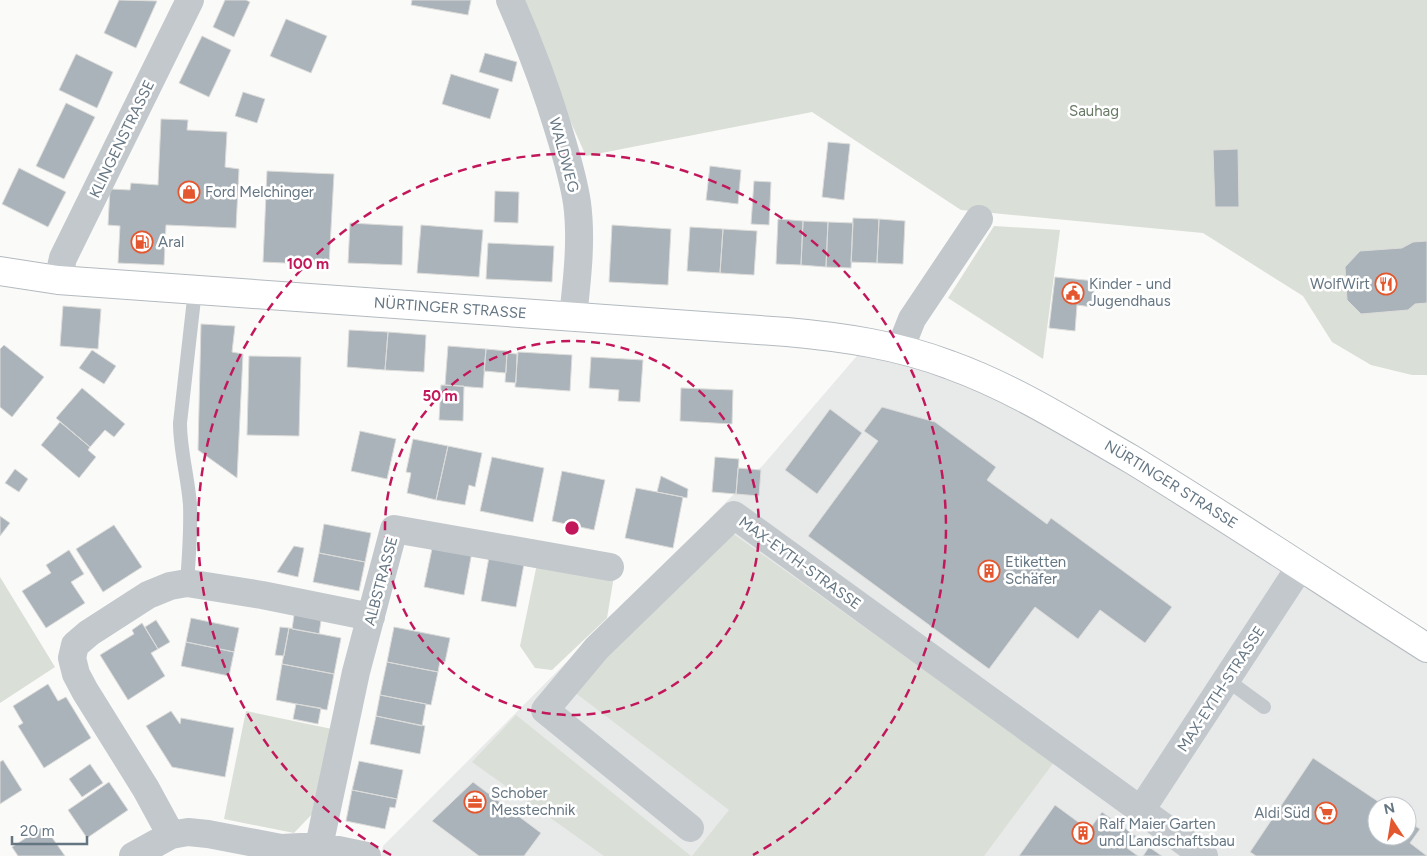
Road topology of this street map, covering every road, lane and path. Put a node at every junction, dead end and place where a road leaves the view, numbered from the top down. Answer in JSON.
{"nodes":[{"id":1,"x":190,"y":0,"type":"edge"},
{"id":2,"x":510,"y":0,"type":"edge"},
{"id":3,"x":979,"y":219,"type":"dead end"},
{"id":4,"x":0,"y":271,"type":"edge"},
{"id":5,"x":58,"y":280,"type":"junction"},
{"id":6,"x":195,"y":290,"type":"junction"},
{"id":7,"x":573,"y":317,"type":"junction"},
{"id":8,"x":900,"y":350,"type":"junction"},
{"id":9,"x":610,"y":567,"type":"dead end"},
{"id":10,"x":1300,"y":567,"type":"junction"},
{"id":11,"x":187,"y":583,"type":"junction"},
{"id":12,"x":371,"y":617,"type":"junction"},
{"id":13,"x":1427,"y":648,"type":"edge"},
{"id":14,"x":1227,"y":680,"type":"junction"},
{"id":15,"x":1264,"y":707,"type":"dead end"},
{"id":16,"x":1141,"y":810,"type":"junction"},
{"id":17,"x":690,"y":828,"type":"dead end"},
{"id":18,"x":171,"y":835,"type":"junction"},
{"id":19,"x":319,"y":846,"type":"junction"},
{"id":20,"x":281,"y":852,"type":"edge"},
{"id":21,"x":133,"y":856,"type":"edge"},
{"id":22,"x":367,"y":856,"type":"edge"},
{"id":23,"x":1204,"y":856,"type":"edge"}],
"edges":[{"from":1,"to":5,"type":"street","name":"KLINGENSTRASSE"},
{"from":2,"to":7,"type":"street","name":"WALDWEG"},
{"from":3,"to":8,"type":"street"},
{"from":4,"to":5,"type":"main road","name":"NÜRTINGER STRASSE"},
{"from":5,"to":6,"type":"main road","name":"NÜRTINGER STRASSE"},
{"from":6,"to":7,"type":"main road","name":"NÜRTINGER STRASSE"},
{"from":6,"to":11,"type":"lane"},
{"from":7,"to":8,"type":"main road","name":"NÜRTINGER STRASSE"},
{"from":8,"to":10,"type":"main road","name":"NÜRTINGER STRASSE"},
{"from":9,"to":12,"type":"street","name":"ALBSTRASSE"},
{"from":10,"to":13,"type":"main road","name":"NÜRTINGER STRASSE"},
{"from":10,"to":14,"type":"street","name":"MAX-EYTH-STRASSE"},
{"from":11,"to":12,"type":"street"},
{"from":11,"to":18,"type":"street"},
{"from":12,"to":19,"type":"street","name":"ALBSTRASSE"},
{"from":14,"to":15,"type":"lane"},
{"from":14,"to":16,"type":"street","name":"MAX-EYTH-STRASSE"},
{"from":16,"to":17,"type":"street","name":"MAX-EYTH-STRASSE"},
{"from":16,"to":23,"type":"street","name":"MAX-EYTH-STRASSE"},
{"from":18,"to":20,"type":"street"},
{"from":18,"to":21,"type":"street"},
{"from":19,"to":20,"type":"street"},
{"from":19,"to":22,"type":"street"}]}
